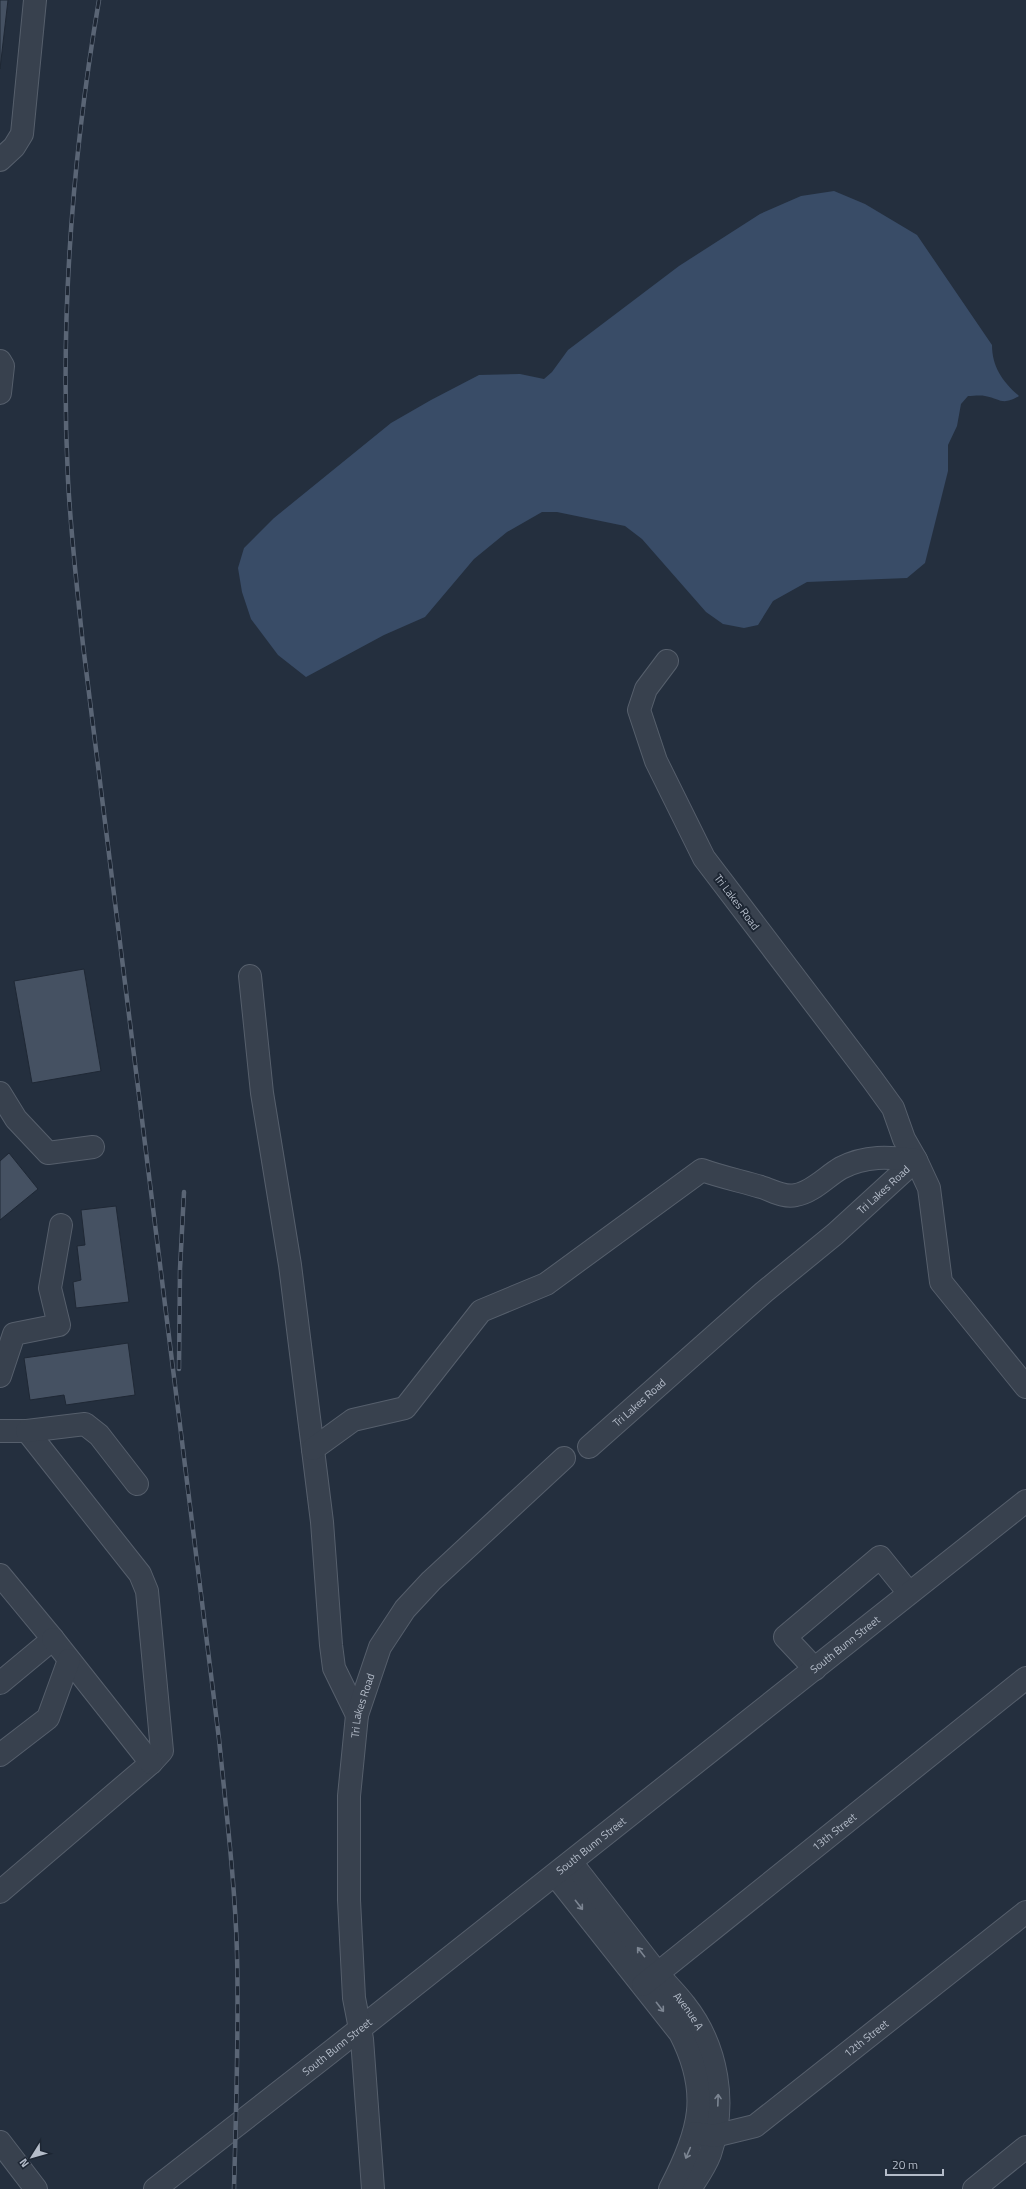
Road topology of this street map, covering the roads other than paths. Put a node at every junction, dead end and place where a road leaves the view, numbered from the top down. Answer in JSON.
{"nodes":[{"id":1,"x":35,"y":0,"type":"edge"},
{"id":2,"x":0,"y":160,"type":"edge"},
{"id":3,"x":0,"y":361,"type":"edge"},
{"id":4,"x":0,"y":393,"type":"edge"},
{"id":5,"x":667,"y":661,"type":"dead end"},
{"id":6,"x":250,"y":976,"type":"dead end"},
{"id":7,"x":0,"y":1093,"type":"edge"},
{"id":8,"x":93,"y":1147,"type":"dead end"},
{"id":9,"x":916,"y":1160,"type":"junction"},
{"id":10,"x":61,"y":1225,"type":"dead end"},
{"id":11,"x":0,"y":1376,"type":"edge"},
{"id":12,"x":1026,"y":1387,"type":"edge"},
{"id":13,"x":0,"y":1431,"type":"edge"},
{"id":14,"x":27,"y":1431,"type":"junction"},
{"id":15,"x":589,"y":1447,"type":"dead end"},
{"id":16,"x":313,"y":1449,"type":"junction"},
{"id":17,"x":564,"y":1458,"type":"dead end"},
{"id":18,"x":137,"y":1484,"type":"dead end"},
{"id":19,"x":1026,"y":1501,"type":"edge"},
{"id":20,"x":0,"y":1575,"type":"edge"},
{"id":21,"x":909,"y":1593,"type":"junction"},
{"id":22,"x":53,"y":1639,"type":"junction"},
{"id":23,"x":69,"y":1660,"type":"junction"},
{"id":24,"x":815,"y":1669,"type":"junction"},
{"id":25,"x":0,"y":1683,"type":"edge"},
{"id":26,"x":1024,"y":1684,"type":"edge"},
{"id":27,"x":357,"y":1715,"type":"junction"},
{"id":28,"x":0,"y":1755,"type":"edge"},
{"id":29,"x":152,"y":1763,"type":"junction"},
{"id":30,"x":563,"y":1868,"type":"junction"},
{"id":31,"x":0,"y":1892,"type":"edge"},
{"id":32,"x":1026,"y":1912,"type":"edge"},
{"id":33,"x":650,"y":1979,"type":"junction"},
{"id":34,"x":359,"y":2030,"type":"junction"},
{"id":35,"x":704,"y":2134,"type":"junction"},
{"id":36,"x":0,"y":2142,"type":"edge"},
{"id":37,"x":1026,"y":2147,"type":"edge"},
{"id":38,"x":36,"y":2189,"type":"edge"},
{"id":39,"x":155,"y":2189,"type":"edge"},
{"id":40,"x":373,"y":2189,"type":"edge"},
{"id":41,"x":670,"y":2189,"type":"edge"},
{"id":42,"x":690,"y":2189,"type":"edge"},
{"id":43,"x":974,"y":2189,"type":"edge"}],
"edges":[{"from":1,"to":2,"type":"street"},
{"from":3,"to":4,"type":"street"},
{"from":5,"to":9,"type":"street","name":"Tri Lakes Road"},
{"from":6,"to":16,"type":"street"},
{"from":7,"to":8,"type":"street"},
{"from":9,"to":12,"type":"street"},
{"from":9,"to":15,"type":"street","name":"Tri Lakes Road"},
{"from":9,"to":16,"type":"street"},
{"from":10,"to":11,"type":"street"},
{"from":13,"to":14,"type":"street"},
{"from":14,"to":18,"type":"street"},
{"from":14,"to":29,"type":"street"},
{"from":16,"to":27,"type":"street"},
{"from":17,"to":27,"type":"street","name":"Tri Lakes Road"},
{"from":19,"to":21,"type":"street","name":"South Bunn Street"},
{"from":20,"to":22,"type":"street"},
{"from":21,"to":24,"type":"street","name":"South Bunn Street"},
{"from":21,"to":24,"type":"street"},
{"from":22,"to":23,"type":"street"},
{"from":22,"to":25,"type":"street"},
{"from":23,"to":28,"type":"street"},
{"from":23,"to":29,"type":"street"},
{"from":24,"to":30,"type":"street","name":"South Bunn Street"},
{"from":26,"to":33,"type":"street","name":"13th Street"},
{"from":27,"to":34,"type":"street","name":"Tri Lakes Road"},
{"from":29,"to":31,"type":"street"},
{"from":30,"to":33,"type":"street","name":"Avenue A"},
{"from":30,"to":34,"type":"street","name":"South Bunn Street"},
{"from":32,"to":35,"type":"street","name":"12th Street"},
{"from":33,"to":35,"type":"street","name":"Avenue A"},
{"from":34,"to":39,"type":"street","name":"South Bunn Street"},
{"from":34,"to":40,"type":"street","name":"Tri Lakes Road"},
{"from":35,"to":41,"type":"street","name":"Avenue A","one_way":true},
{"from":35,"to":42,"type":"street","name":"Avenue A"},
{"from":36,"to":38,"type":"street"},
{"from":37,"to":43,"type":"street"}]}
